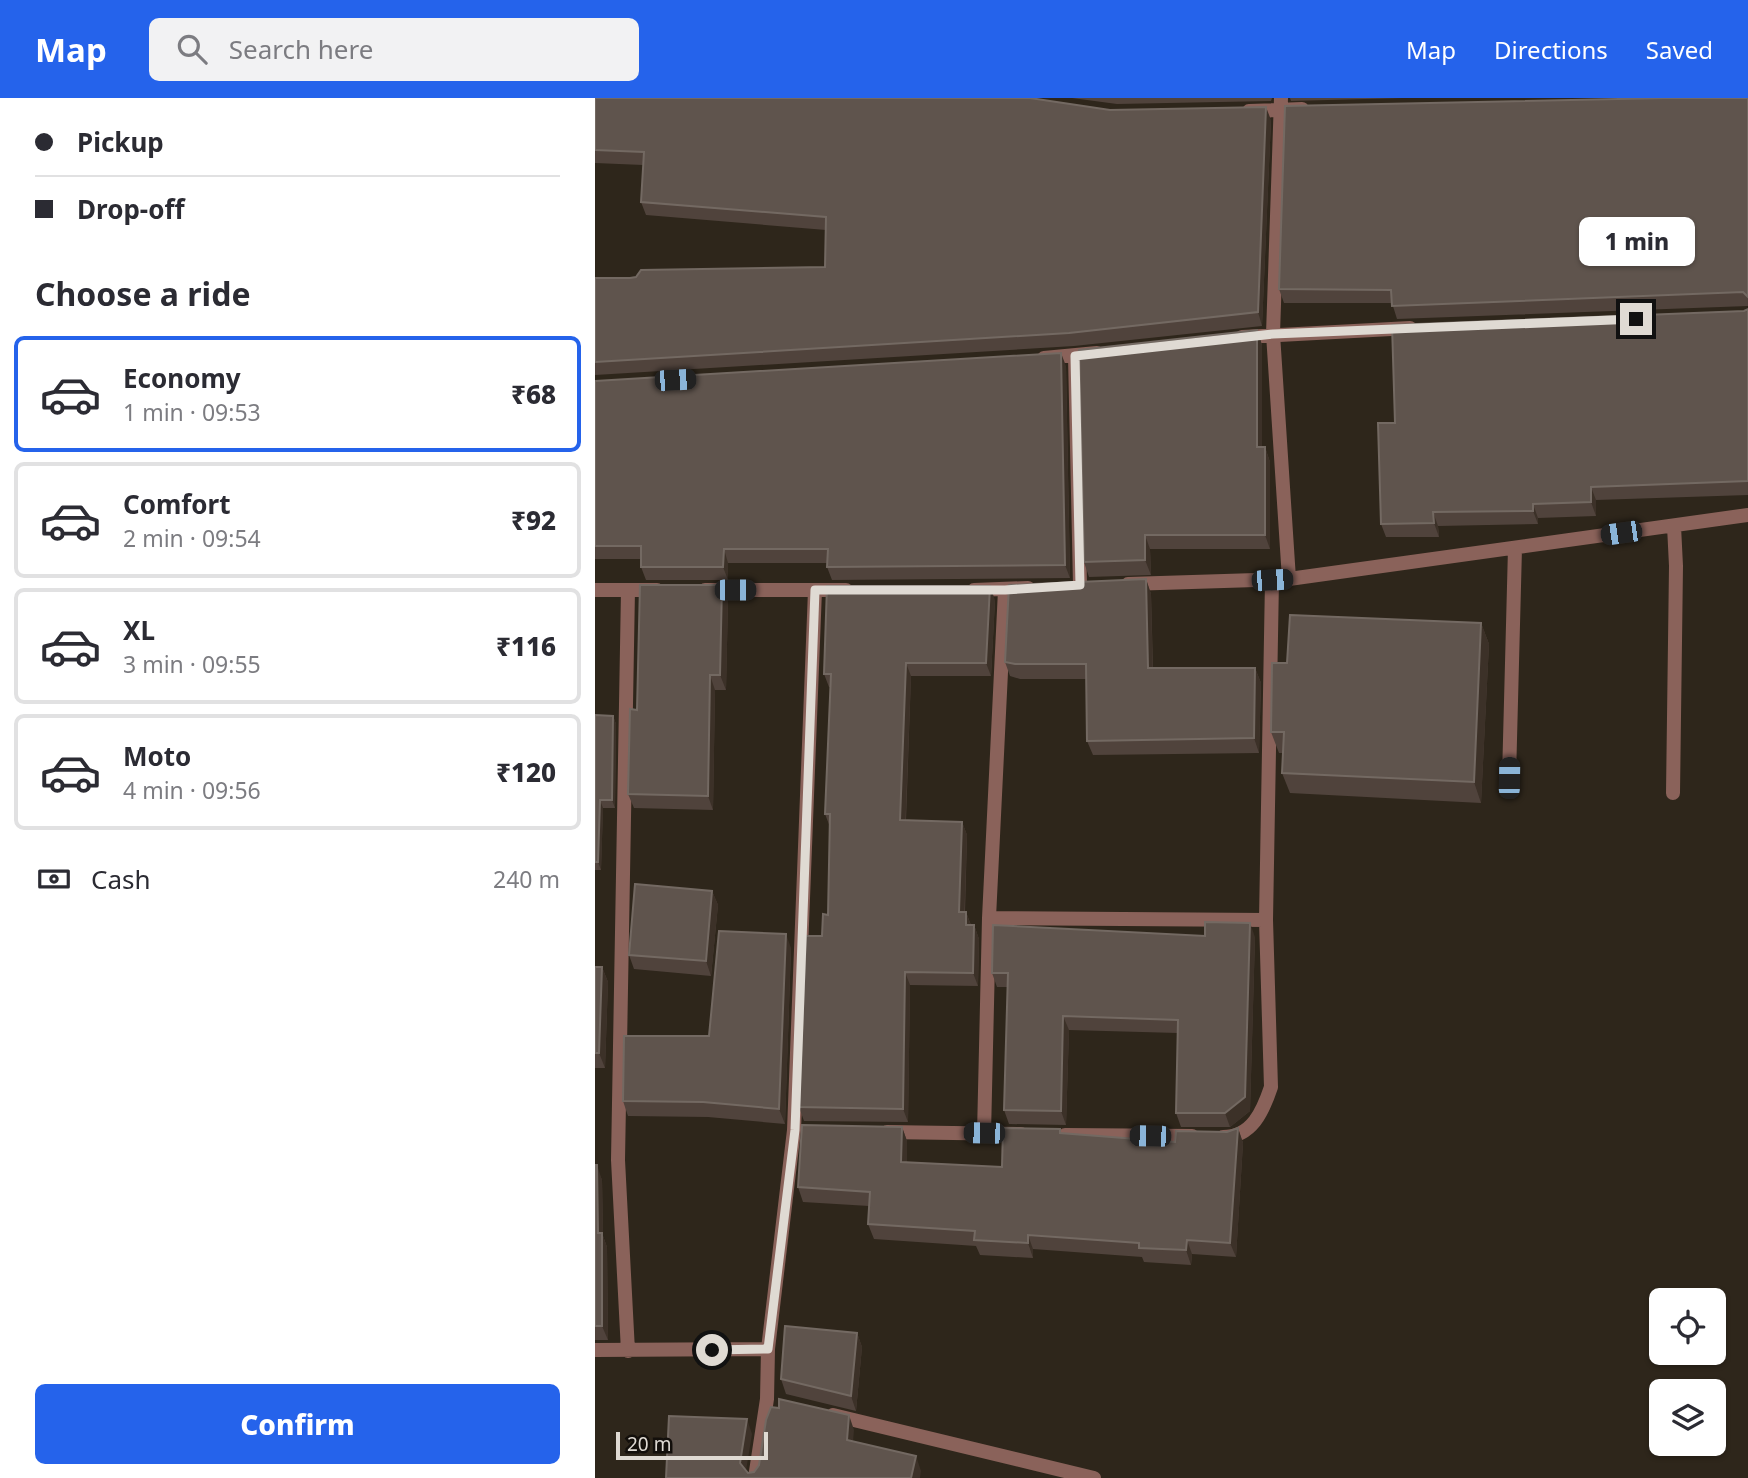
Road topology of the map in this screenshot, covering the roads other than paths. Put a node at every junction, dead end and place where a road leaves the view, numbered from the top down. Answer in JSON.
{"nodes":[{"id":1,"x":1280,"y":104,"type":"edge"},
{"id":2,"x":1321,"y":109,"type":"edge"},
{"id":3,"x":1239,"y":111,"type":"edge"},
{"id":4,"x":1427,"y":328,"type":"edge"},
{"id":5,"x":1273,"y":334,"type":"junction"},
{"id":6,"x":1233,"y":338,"type":"edge"},
{"id":7,"x":1115,"y":351,"type":"edge"},
{"id":8,"x":1075,"y":356,"type":"junction"},
{"id":9,"x":1034,"y":358,"type":"edge"},
{"id":10,"x":1748,"y":515,"type":"edge"},
{"id":11,"x":1674,"y":526,"type":"junction"},
{"id":12,"x":1515,"y":548,"type":"junction"},
{"id":13,"x":1289,"y":579,"type":"junction"},
{"id":14,"x":1272,"y":580,"type":"junction"},
{"id":15,"x":1043,"y":587,"type":"edge"},
{"id":16,"x":595,"y":590,"type":"edge"},
{"id":17,"x":628,"y":590,"type":"junction"},
{"id":18,"x":668,"y":590,"type":"edge"},
{"id":19,"x":695,"y":590,"type":"edge"},
{"id":20,"x":815,"y":590,"type":"junction"},
{"id":21,"x":856,"y":590,"type":"edge"},
{"id":22,"x":965,"y":590,"type":"edge"},
{"id":23,"x":1005,"y":590,"type":"junction"},
{"id":24,"x":1509,"y":778,"type":"dead end"},
{"id":25,"x":1673,"y":793,"type":"dead end"},
{"id":26,"x":989,"y":918,"type":"junction"},
{"id":27,"x":1266,"y":920,"type":"junction"},
{"id":28,"x":876,"y":1132,"type":"edge"},
{"id":29,"x":984,"y":1133,"type":"junction"},
{"id":30,"x":768,"y":1349,"type":"junction"},
{"id":31,"x":595,"y":1350,"type":"edge"},
{"id":32,"x":628,"y":1351,"type":"junction"},
{"id":33,"x":819,"y":1411,"type":"edge"},
{"id":34,"x":755,"y":1478,"type":"edge"},
{"id":35,"x":1094,"y":1478,"type":"edge"}],
"edges":[{"from":1,"to":2,"type":"street"},
{"from":1,"to":3,"type":"street"},
{"from":1,"to":5,"type":"street"},
{"from":4,"to":5,"type":"street"},
{"from":5,"to":6,"type":"street"},
{"from":5,"to":13,"type":"street"},
{"from":7,"to":8,"type":"street"},
{"from":8,"to":9,"type":"street"},
{"from":8,"to":14,"type":"street"},
{"from":10,"to":11,"type":"street"},
{"from":11,"to":12,"type":"street"},
{"from":11,"to":25,"type":"street"},
{"from":12,"to":13,"type":"street"},
{"from":12,"to":24,"type":"street"},
{"from":13,"to":14,"type":"street"},
{"from":14,"to":27,"type":"street"},
{"from":15,"to":23,"type":"street"},
{"from":16,"to":17,"type":"street"},
{"from":17,"to":18,"type":"street"},
{"from":17,"to":32,"type":"street"},
{"from":19,"to":20,"type":"street"},
{"from":20,"to":21,"type":"street"},
{"from":20,"to":30,"type":"street"},
{"from":22,"to":23,"type":"street"},
{"from":23,"to":26,"type":"street"},
{"from":26,"to":27,"type":"street"},
{"from":26,"to":29,"type":"street"},
{"from":27,"to":29,"type":"street"},
{"from":28,"to":29,"type":"street"},
{"from":30,"to":32,"type":"street"},
{"from":30,"to":34,"type":"street"},
{"from":31,"to":32,"type":"street"},
{"from":33,"to":35,"type":"street"}]}
